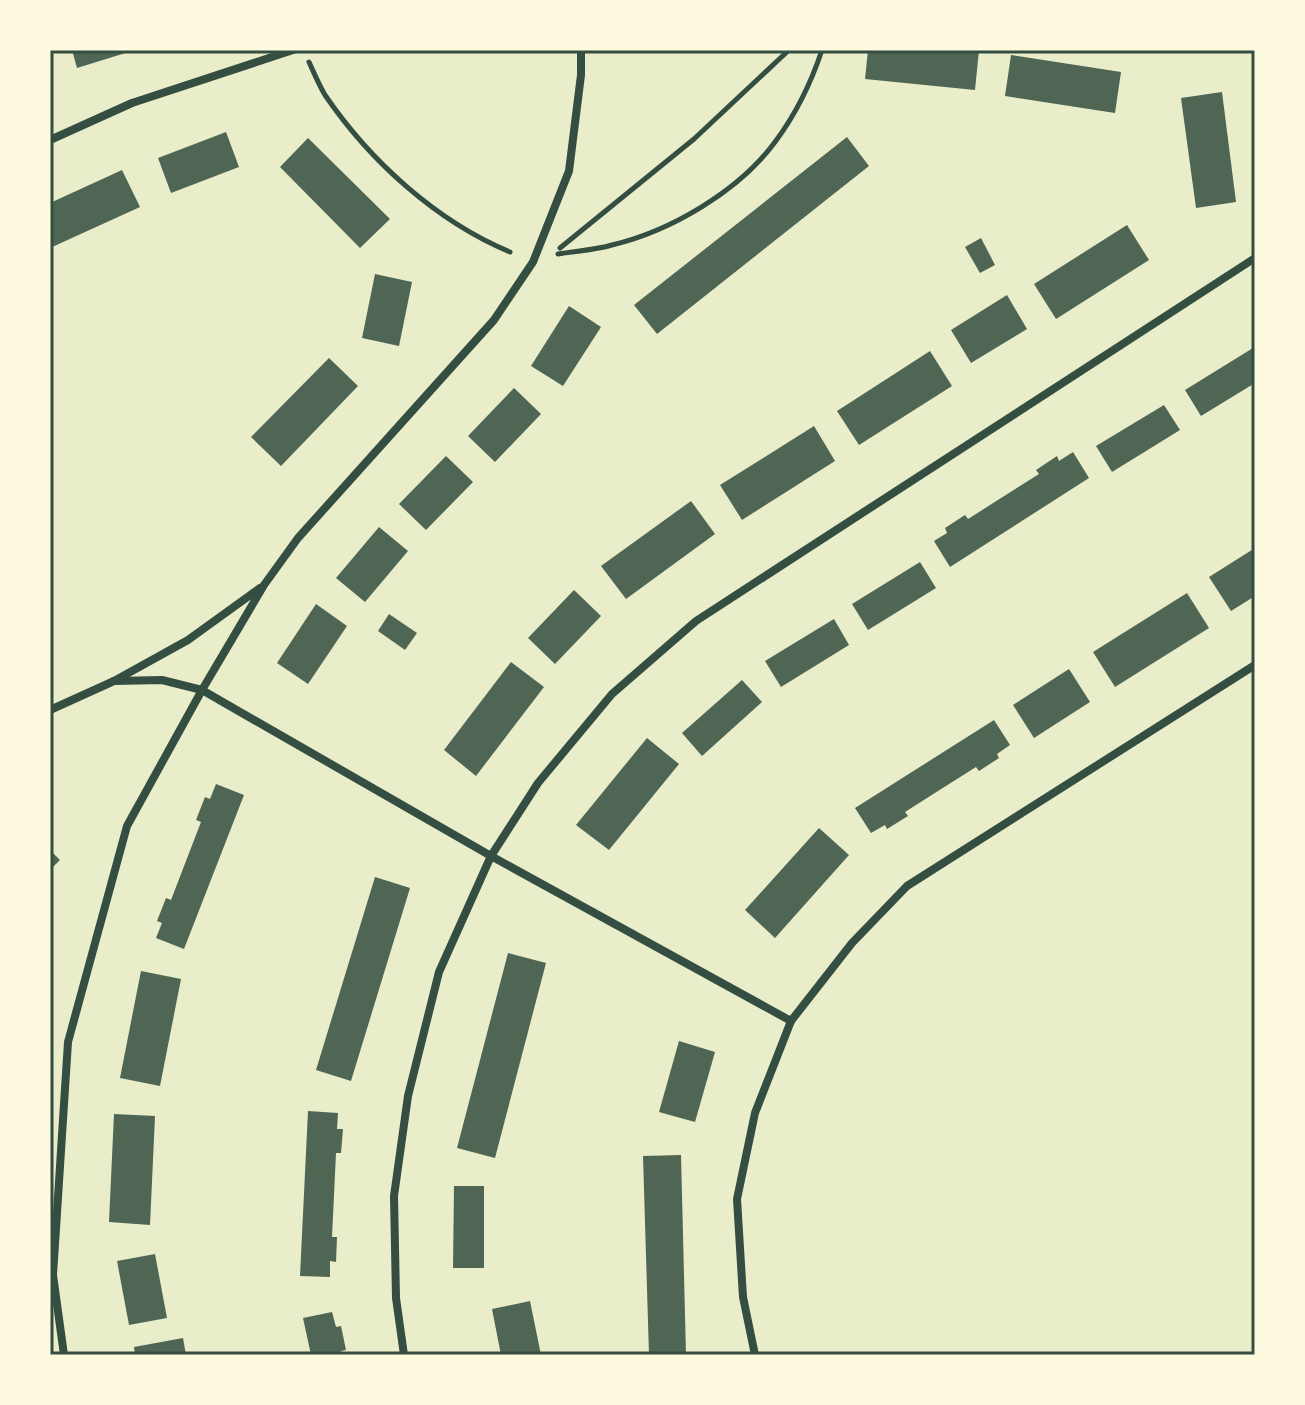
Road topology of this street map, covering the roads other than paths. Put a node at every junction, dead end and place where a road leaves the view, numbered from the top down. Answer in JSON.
{"nodes":[{"id":1,"x":293,"y":50,"type":"edge"},
{"id":2,"x":581,"y":50,"type":"edge"},
{"id":3,"x":50,"y":140,"type":"edge"},
{"id":4,"x":1255,"y":258,"type":"edge"},
{"id":5,"x":264,"y":585,"type":"junction"},
{"id":6,"x":1255,"y":665,"type":"edge"},
{"id":7,"x":114,"y":681,"type":"junction"},
{"id":8,"x":202,"y":690,"type":"junction"},
{"id":9,"x":50,"y":710,"type":"edge"},
{"id":10,"x":491,"y":856,"type":"junction"},
{"id":11,"x":791,"y":1021,"type":"junction"},
{"id":12,"x":64,"y":1355,"type":"edge"},
{"id":13,"x":404,"y":1355,"type":"edge"},
{"id":14,"x":755,"y":1355,"type":"edge"}],
"edges":[{"from":1,"to":3,"type":"street"},
{"from":2,"to":5,"type":"street"},
{"from":4,"to":10,"type":"street"},
{"from":5,"to":7,"type":"street"},
{"from":5,"to":8,"type":"street"},
{"from":6,"to":11,"type":"street"},
{"from":7,"to":8,"type":"street"},
{"from":7,"to":9,"type":"street"},
{"from":8,"to":10,"type":"street"},
{"from":8,"to":12,"type":"street"},
{"from":10,"to":11,"type":"street"},
{"from":10,"to":13,"type":"street"},
{"from":11,"to":14,"type":"street"}]}
